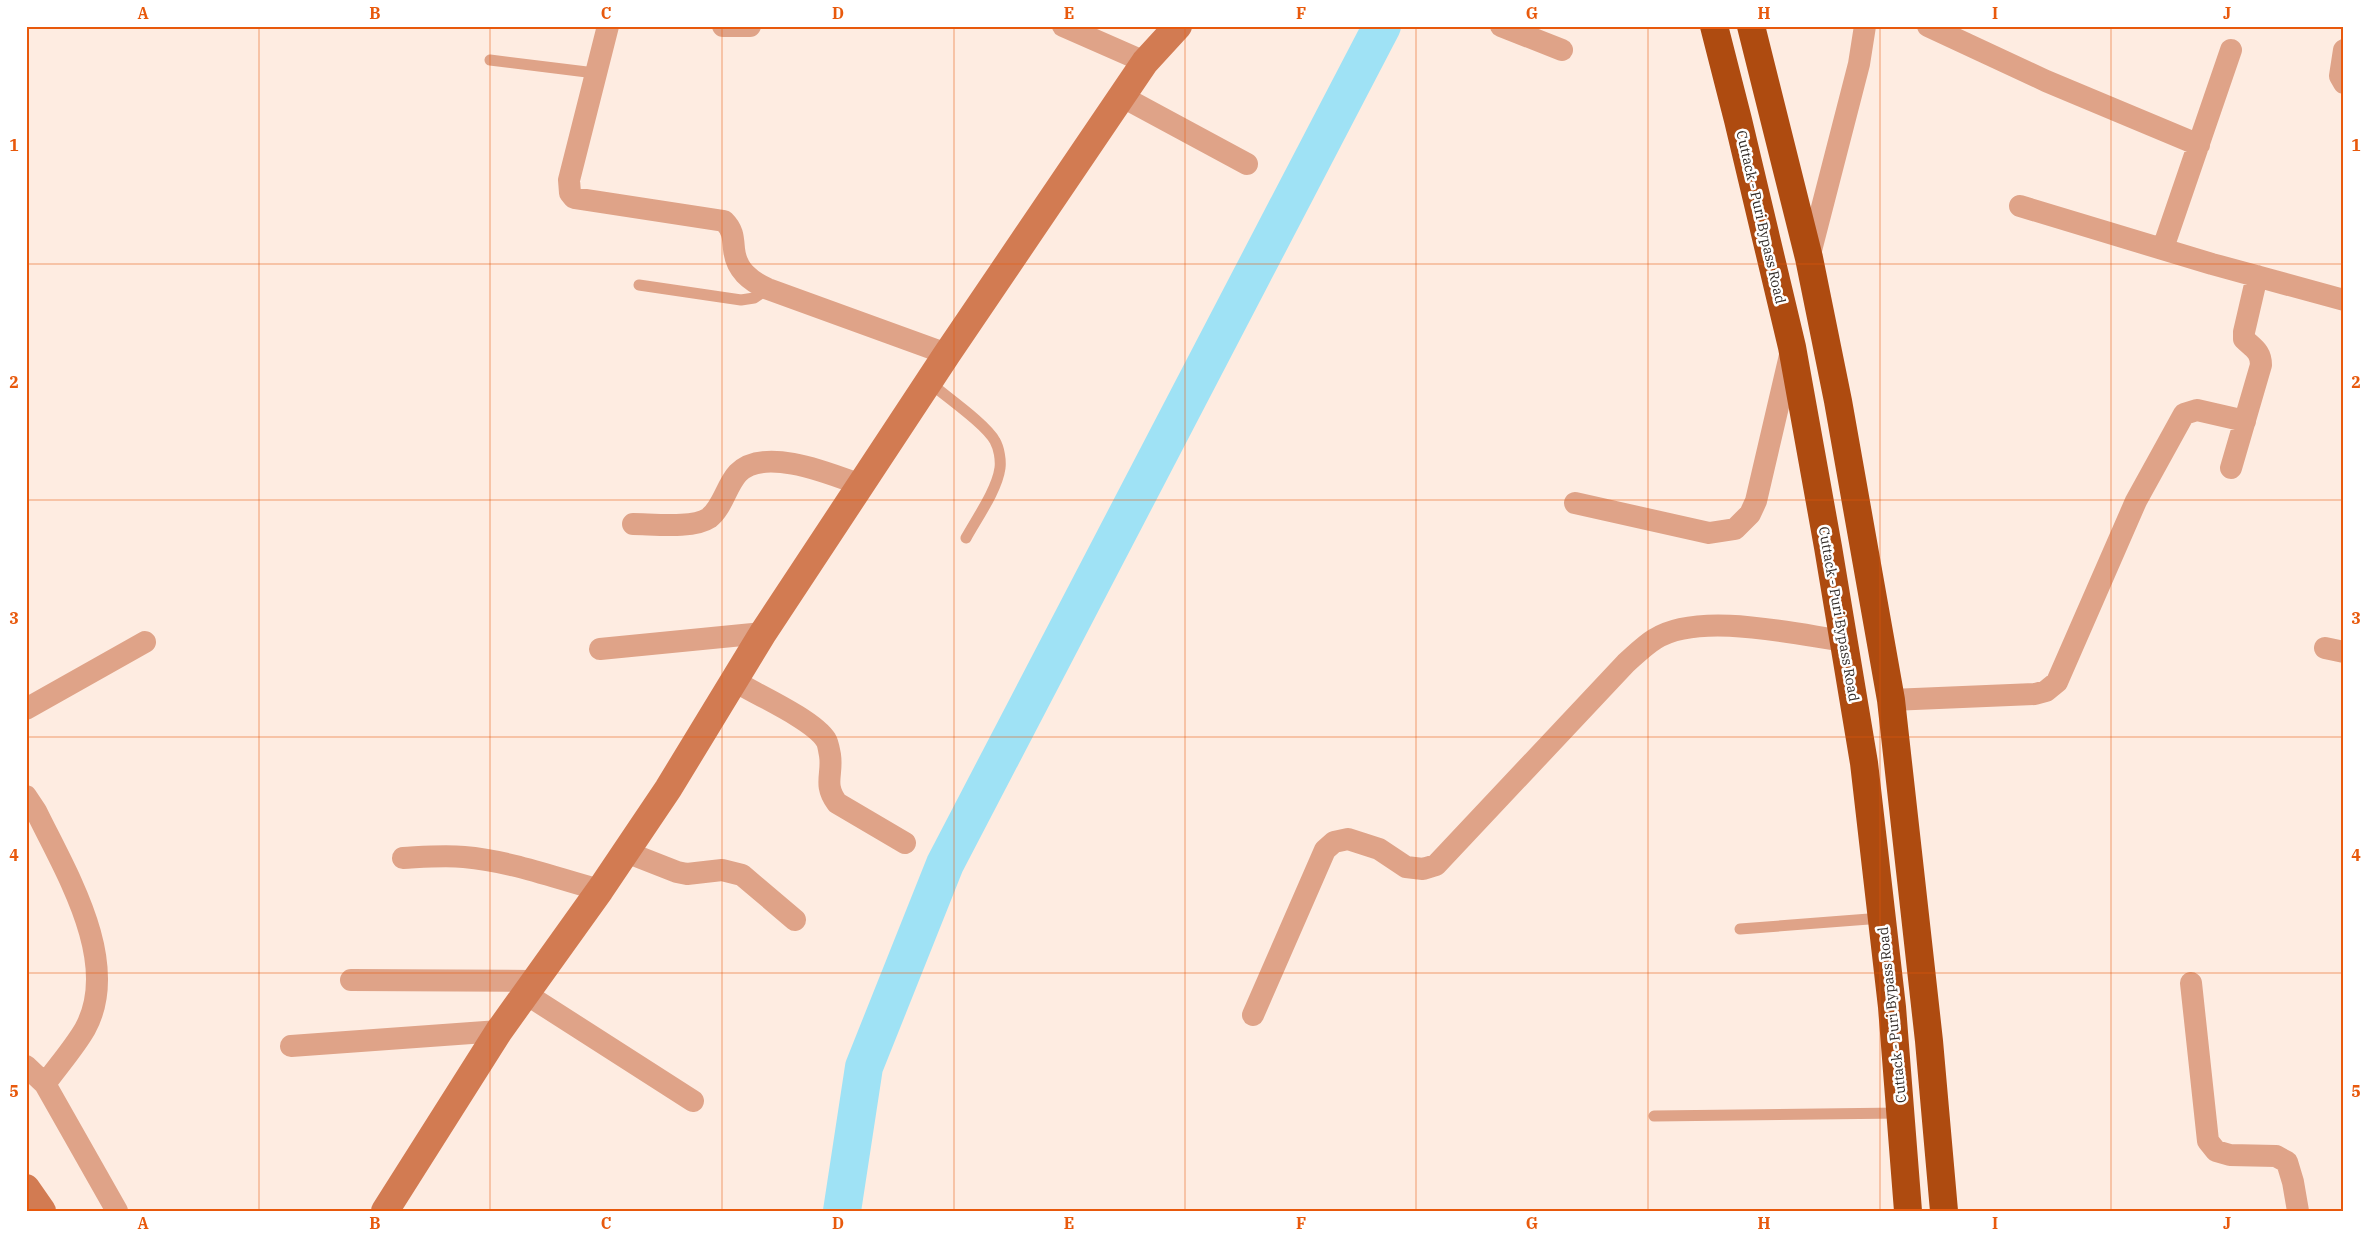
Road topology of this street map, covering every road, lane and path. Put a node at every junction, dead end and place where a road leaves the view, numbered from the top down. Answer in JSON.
{"nodes":[{"id":1,"x":608,"y":26,"type":"edge"},
{"id":2,"x":723,"y":26,"type":"edge"},
{"id":3,"x":750,"y":26,"type":"edge"},
{"id":4,"x":1062,"y":26,"type":"edge"},
{"id":5,"x":1178,"y":26,"type":"edge"},
{"id":6,"x":1501,"y":26,"type":"edge"},
{"id":7,"x":1714,"y":26,"type":"edge"},
{"id":8,"x":1751,"y":26,"type":"edge"},
{"id":9,"x":1865,"y":26,"type":"edge"},
{"id":10,"x":1928,"y":26,"type":"edge"},
{"id":11,"x":1562,"y":50,"type":"dead end"},
{"id":12,"x":2231,"y":50,"type":"dead end"},
{"id":13,"x":2344,"y":50,"type":"edge"},
{"id":14,"x":490,"y":60,"type":"dead end"},
{"id":15,"x":1145,"y":62,"type":"junction"},
{"id":16,"x":595,"y":73,"type":"junction"},
{"id":17,"x":2344,"y":83,"type":"edge"},
{"id":18,"x":1122,"y":96,"type":"junction"},
{"id":19,"x":2199,"y":145,"type":"junction"},
{"id":20,"x":1246,"y":164,"type":"dead end"},
{"id":21,"x":2020,"y":206,"type":"dead end"},
{"id":22,"x":2163,"y":248,"type":"junction"},
{"id":23,"x":1809,"y":258,"type":"junction"},
{"id":24,"x":2257,"y":276,"type":"junction"},
{"id":25,"x":639,"y":284,"type":"dead end"},
{"id":26,"x":768,"y":289,"type":"junction"},
{"id":27,"x":2338,"y":298,"type":"edge"},
{"id":28,"x":1792,"y":348,"type":"junction"},
{"id":29,"x":946,"y":354,"type":"junction"},
{"id":30,"x":928,"y":382,"type":"junction"},
{"id":31,"x":2238,"y":420,"type":"junction"},
{"id":32,"x":2231,"y":468,"type":"dead end"},
{"id":33,"x":861,"y":485,"type":"junction"},
{"id":34,"x":1575,"y":503,"type":"dead end"},
{"id":35,"x":633,"y":524,"type":"dead end"},
{"id":36,"x":966,"y":538,"type":"dead end"},
{"id":37,"x":763,"y":634,"type":"junction"},
{"id":38,"x":1844,"y":641,"type":"junction"},
{"id":39,"x":145,"y":642,"type":"dead end"},
{"id":40,"x":600,"y":649,"type":"dead end"},
{"id":41,"x":734,"y":681,"type":"junction"},
{"id":42,"x":1891,"y":700,"type":"junction"},
{"id":43,"x":26,"y":709,"type":"edge"},
{"id":44,"x":26,"y":796,"type":"edge"},
{"id":45,"x":905,"y":843,"type":"dead end"},
{"id":46,"x":626,"y":852,"type":"junction"},
{"id":47,"x":402,"y":858,"type":"dead end"},
{"id":48,"x":600,"y":890,"type":"junction"},
{"id":49,"x":1882,"y":918,"type":"junction"},
{"id":50,"x":795,"y":920,"type":"dead end"},
{"id":51,"x":1740,"y":929,"type":"dead end"},
{"id":52,"x":351,"y":980,"type":"dead end"},
{"id":53,"x":2191,"y":983,"type":"dead end"},
{"id":54,"x":531,"y":988,"type":"junction"},
{"id":55,"x":1254,"y":1015,"type":"dead end"},
{"id":56,"x":499,"y":1031,"type":"junction"},
{"id":57,"x":291,"y":1046,"type":"dead end"},
{"id":58,"x":26,"y":1066,"type":"edge"},
{"id":59,"x":45,"y":1084,"type":"junction"},
{"id":60,"x":694,"y":1101,"type":"dead end"},
{"id":61,"x":1902,"y":1113,"type":"junction"},
{"id":62,"x":1654,"y":1116,"type":"dead end"},
{"id":63,"x":26,"y":1188,"type":"edge"},
{"id":64,"x":42,"y":1211,"type":"edge"},
{"id":65,"x":117,"y":1211,"type":"edge"},
{"id":66,"x":385,"y":1211,"type":"edge"},
{"id":67,"x":1908,"y":1211,"type":"edge"},
{"id":68,"x":1944,"y":1211,"type":"edge"},
{"id":69,"x":2298,"y":1211,"type":"edge"}],
"edges":[{"from":1,"to":16,"type":"street"},
{"from":2,"to":3,"type":"street"},
{"from":4,"to":15,"type":"street"},
{"from":5,"to":15,"type":"street"},
{"from":6,"to":11,"type":"street"},
{"from":7,"to":28,"type":"highway","name":"Cuttack - Puri Bypass Road"},
{"from":8,"to":23,"type":"highway"},
{"from":9,"to":23,"type":"street"},
{"from":10,"to":19,"type":"street"},
{"from":12,"to":19,"type":"street"},
{"from":13,"to":17,"type":"street"},
{"from":14,"to":16,"type":"lane"},
{"from":15,"to":18,"type":"street"},
{"from":16,"to":26,"type":"street"},
{"from":18,"to":20,"type":"street"},
{"from":18,"to":29,"type":"street"},
{"from":19,"to":22,"type":"street"},
{"from":21,"to":22,"type":"street"},
{"from":22,"to":24,"type":"street"},
{"from":23,"to":42,"type":"highway"},
{"from":24,"to":27,"type":"street"},
{"from":24,"to":31,"type":"street"},
{"from":25,"to":26,"type":"lane"},
{"from":26,"to":29,"type":"street"},
{"from":28,"to":34,"type":"street"},
{"from":28,"to":38,"type":"highway","name":"Cuttack - Puri Bypass Road"},
{"from":29,"to":30,"type":"street"},
{"from":30,"to":33,"type":"street"},
{"from":30,"to":36,"type":"lane"},
{"from":31,"to":32,"type":"street"},
{"from":31,"to":42,"type":"street"},
{"from":33,"to":35,"type":"street"},
{"from":33,"to":37,"type":"street"},
{"from":37,"to":40,"type":"street"},
{"from":37,"to":41,"type":"street"},
{"from":38,"to":49,"type":"highway","name":"Cuttack - Puri Bypass Road"},
{"from":38,"to":55,"type":"street"},
{"from":39,"to":43,"type":"street"},
{"from":41,"to":45,"type":"street"},
{"from":41,"to":46,"type":"street"},
{"from":42,"to":68,"type":"highway"},
{"from":44,"to":59,"type":"street"},
{"from":46,"to":48,"type":"street"},
{"from":46,"to":50,"type":"street"},
{"from":47,"to":48,"type":"street"},
{"from":48,"to":54,"type":"street"},
{"from":49,"to":51,"type":"lane"},
{"from":49,"to":61,"type":"highway","name":"Cuttack - Puri Bypass Road"},
{"from":52,"to":54,"type":"street"},
{"from":53,"to":69,"type":"street"},
{"from":54,"to":56,"type":"street"},
{"from":54,"to":60,"type":"street"},
{"from":56,"to":57,"type":"street"},
{"from":56,"to":66,"type":"street"},
{"from":58,"to":59,"type":"street"},
{"from":59,"to":65,"type":"street"},
{"from":61,"to":62,"type":"lane"},
{"from":61,"to":67,"type":"highway","name":"Cuttack - Puri Bypass Road"},
{"from":63,"to":64,"type":"street"}]}
